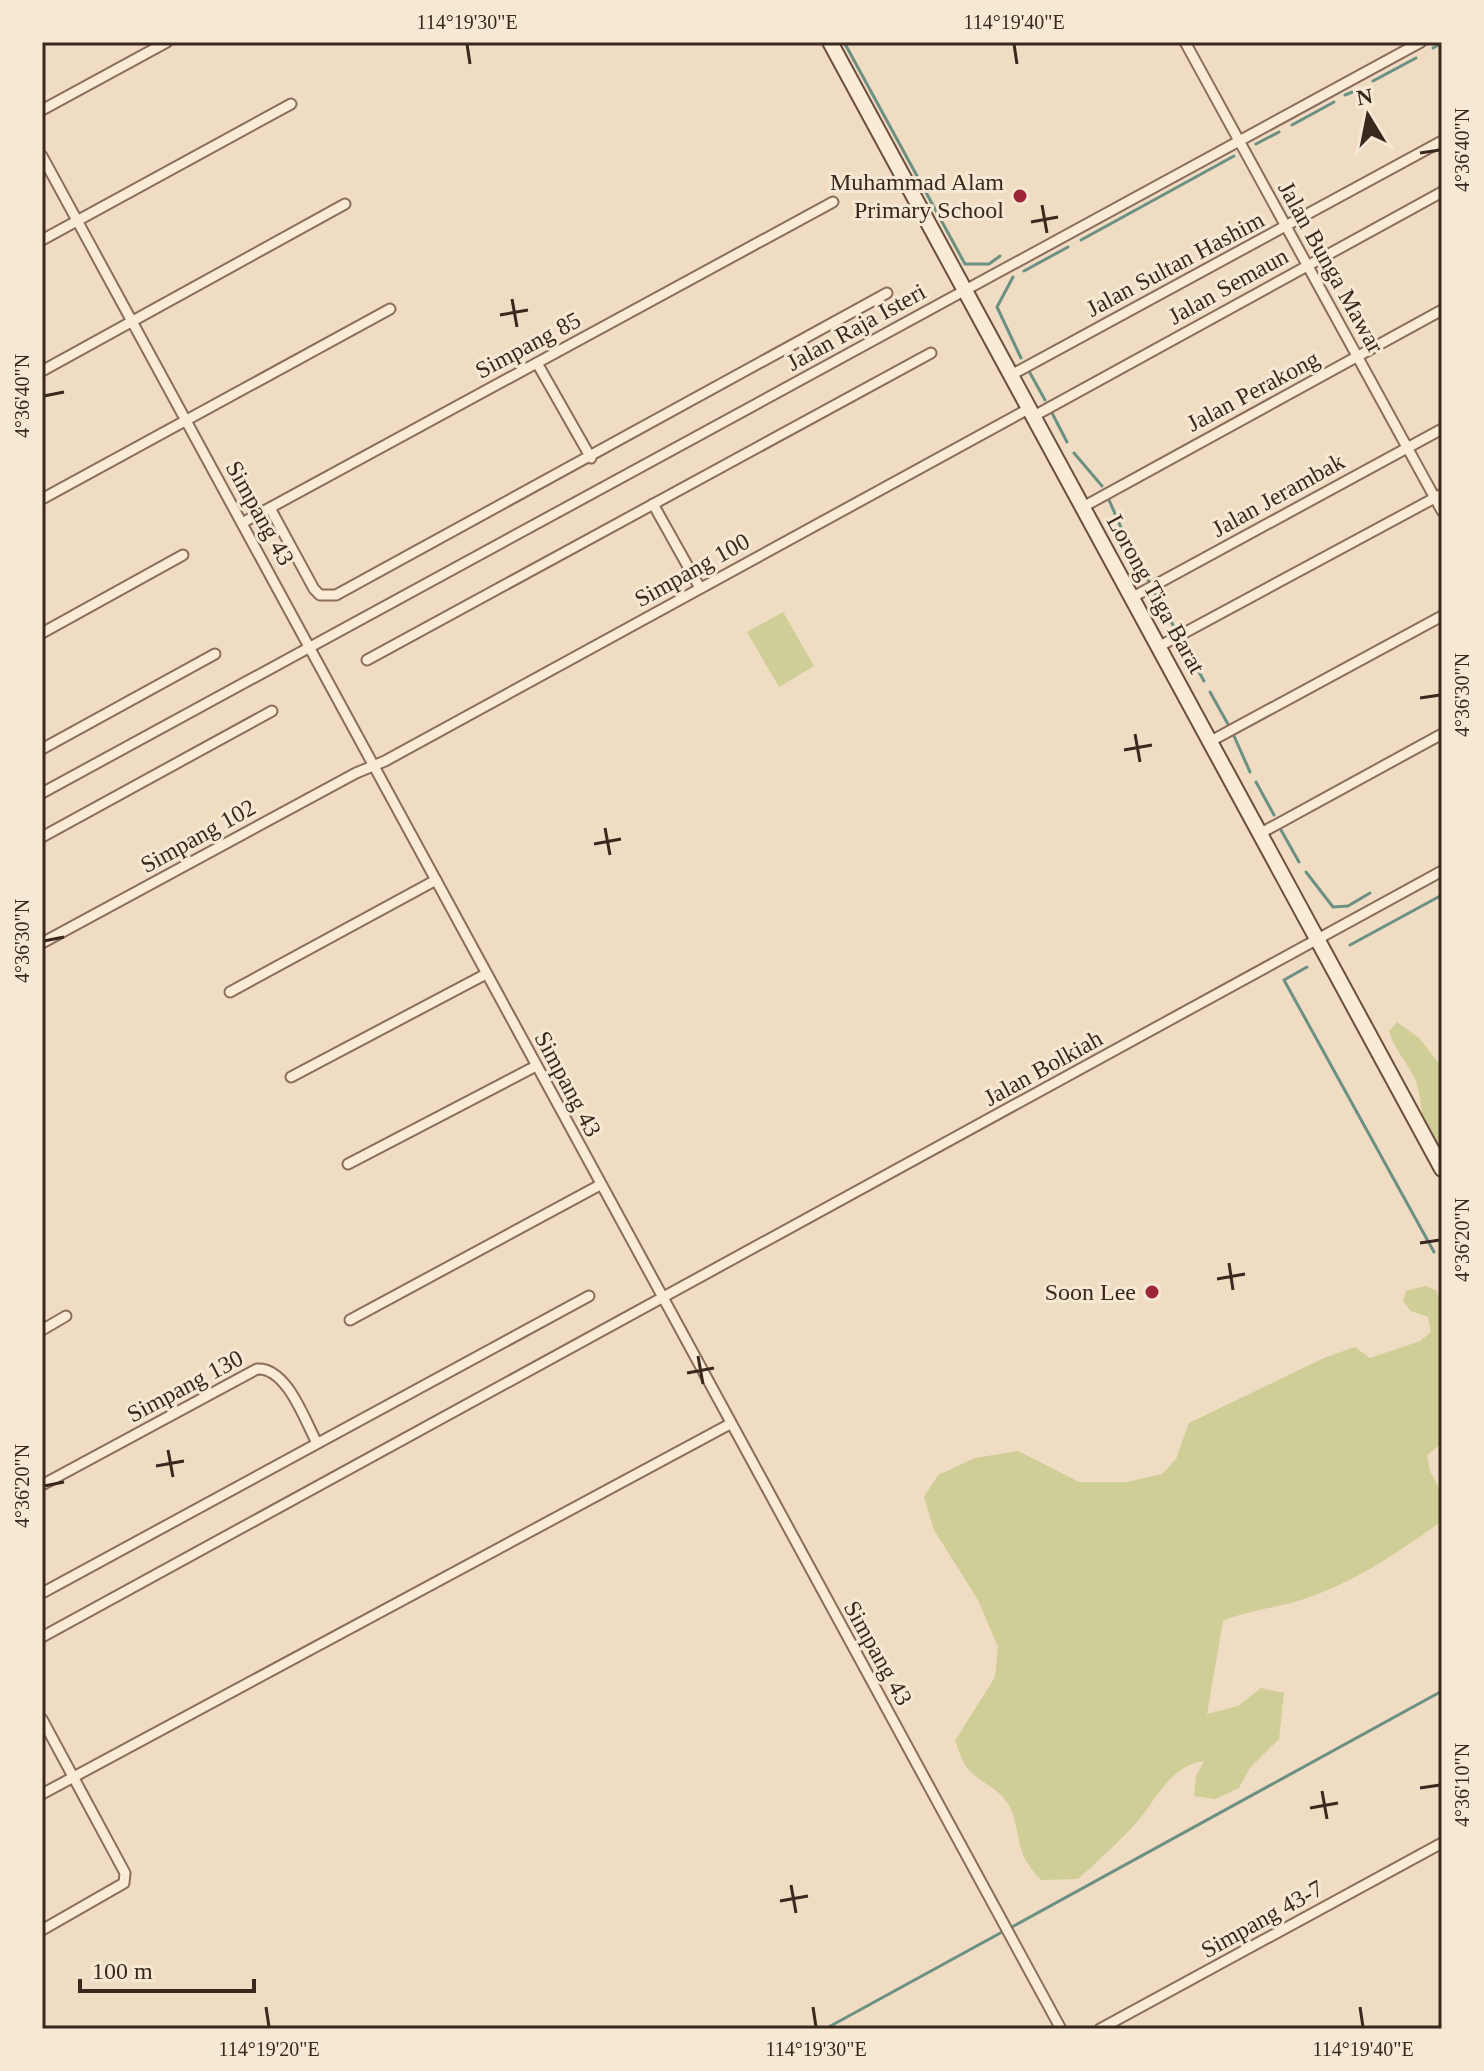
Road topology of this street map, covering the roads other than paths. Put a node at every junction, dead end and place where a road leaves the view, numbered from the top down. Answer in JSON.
{"nodes":[{"id":1,"x":167,"y":42,"type":"edge"},
{"id":2,"x":830,"y":42,"type":"edge"},
{"id":3,"x":1185,"y":42,"type":"edge"},
{"id":4,"x":1421,"y":42,"type":"edge"},
{"id":5,"x":291,"y":104,"type":"dead end"},
{"id":6,"x":42,"y":110,"type":"edge"},
{"id":7,"x":1239,"y":141,"type":"junction"},
{"id":8,"x":1442,"y":141,"type":"edge"},
{"id":9,"x":42,"y":156,"type":"edge"},
{"id":10,"x":1442,"y":192,"type":"edge"},
{"id":11,"x":833,"y":202,"type":"dead end"},
{"id":12,"x":345,"y":204,"type":"dead end"},
{"id":13,"x":77,"y":221,"type":"junction"},
{"id":14,"x":1286,"y":227,"type":"junction"},
{"id":15,"x":42,"y":240,"type":"edge"},
{"id":16,"x":1307,"y":265,"type":"junction"},
{"id":17,"x":964,"y":292,"type":"junction"},
{"id":18,"x":887,"y":293,"type":"dead end"},
{"id":19,"x":390,"y":309,"type":"dead end"},
{"id":20,"x":1442,"y":310,"type":"edge"},
{"id":21,"x":132,"y":322,"type":"junction"},
{"id":22,"x":931,"y":353,"type":"dead end"},
{"id":23,"x":1358,"y":357,"type":"junction"},
{"id":24,"x":537,"y":363,"type":"junction"},
{"id":25,"x":42,"y":371,"type":"edge"},
{"id":26,"x":1011,"y":375,"type":"junction"},
{"id":27,"x":1032,"y":412,"type":"junction"},
{"id":28,"x":186,"y":420,"type":"junction"},
{"id":29,"x":1442,"y":429,"type":"edge"},
{"id":30,"x":1407,"y":448,"type":"junction"},
{"id":31,"x":591,"y":458,"type":"junction"},
{"id":32,"x":1438,"y":496,"type":"edge"},
{"id":33,"x":42,"y":499,"type":"edge"},
{"id":34,"x":653,"y":504,"type":"junction"},
{"id":35,"x":1083,"y":507,"type":"junction"},
{"id":36,"x":270,"y":508,"type":"junction"},
{"id":37,"x":1442,"y":511,"type":"edge"},
{"id":38,"x":242,"y":523,"type":"junction"},
{"id":39,"x":183,"y":555,"type":"dead end"},
{"id":40,"x":700,"y":588,"type":"junction"},
{"id":41,"x":1133,"y":597,"type":"junction"},
{"id":42,"x":1442,"y":616,"type":"edge"},
{"id":43,"x":42,"y":633,"type":"edge"},
{"id":44,"x":1160,"y":646,"type":"junction"},
{"id":45,"x":311,"y":648,"type":"junction"},
{"id":46,"x":215,"y":654,"type":"dead end"},
{"id":47,"x":367,"y":660,"type":"dead end"},
{"id":48,"x":272,"y":711,"type":"dead end"},
{"id":49,"x":1442,"y":734,"type":"edge"},
{"id":50,"x":1211,"y":741,"type":"junction"},
{"id":51,"x":42,"y":749,"type":"edge"},
{"id":52,"x":374,"y":765,"type":"junction"},
{"id":53,"x":42,"y":793,"type":"edge"},
{"id":54,"x":1261,"y":833,"type":"junction"},
{"id":55,"x":42,"y":837,"type":"edge"},
{"id":56,"x":1442,"y":871,"type":"edge"},
{"id":57,"x":436,"y":880,"type":"junction"},
{"id":58,"x":1318,"y":939,"type":"junction"},
{"id":59,"x":42,"y":943,"type":"edge"},
{"id":60,"x":486,"y":974,"type":"junction"},
{"id":61,"x":230,"y":992,"type":"dead end"},
{"id":62,"x":536,"y":1066,"type":"junction"},
{"id":63,"x":291,"y":1077,"type":"dead end"},
{"id":64,"x":348,"y":1164,"type":"dead end"},
{"id":65,"x":1442,"y":1169,"type":"edge"},
{"id":66,"x":600,"y":1185,"type":"junction"},
{"id":67,"x":589,"y":1296,"type":"dead end"},
{"id":68,"x":662,"y":1300,"type":"junction"},
{"id":69,"x":66,"y":1316,"type":"dead end"},
{"id":70,"x":350,"y":1320,"type":"dead end"},
{"id":71,"x":42,"y":1330,"type":"edge"},
{"id":72,"x":730,"y":1424,"type":"junction"},
{"id":73,"x":317,"y":1443,"type":"junction"},
{"id":74,"x":42,"y":1485,"type":"edge"},
{"id":75,"x":44,"y":1592,"type":"dead end"},
{"id":76,"x":42,"y":1637,"type":"edge"},
{"id":77,"x":42,"y":1719,"type":"edge"},
{"id":78,"x":73,"y":1777,"type":"junction"},
{"id":79,"x":42,"y":1794,"type":"edge"},
{"id":80,"x":1442,"y":1843,"type":"edge"},
{"id":81,"x":42,"y":1930,"type":"edge"},
{"id":82,"x":1061,"y":2029,"type":"edge"},
{"id":83,"x":1100,"y":2029,"type":"edge"}],
"edges":[{"from":1,"to":6,"type":"street"},
{"from":2,"to":17,"type":"main road","name":"Lorong Tiga Barat"},
{"from":3,"to":7,"type":"street","name":"Jalan Bunga Mawar"},
{"from":4,"to":7,"type":"street","name":"Jalan Raja Isteri"},
{"from":5,"to":13,"type":"street"},
{"from":7,"to":14,"type":"street","name":"Jalan Bunga Mawar"},
{"from":7,"to":17,"type":"street","name":"Jalan Raja Isteri"},
{"from":8,"to":14,"type":"street","name":"Jalan Sultan Hashim"},
{"from":9,"to":13,"type":"street","name":"Simpang 43"},
{"from":10,"to":16,"type":"street","name":"Jalan Semaun"},
{"from":11,"to":24,"type":"street","name":"Simpang 85"},
{"from":12,"to":21,"type":"street"},
{"from":13,"to":15,"type":"street"},
{"from":13,"to":21,"type":"street","name":"Simpang 43"},
{"from":14,"to":16,"type":"street","name":"Jalan Bunga Mawar"},
{"from":14,"to":26,"type":"street","name":"Jalan Sultan Hashim"},
{"from":16,"to":23,"type":"street","name":"Jalan Bunga Mawar"},
{"from":16,"to":27,"type":"street","name":"Jalan Semaun"},
{"from":17,"to":26,"type":"main road","name":"Lorong Tiga Barat"},
{"from":17,"to":45,"type":"street","name":"Jalan Raja Isteri"},
{"from":18,"to":31,"type":"street"},
{"from":19,"to":28,"type":"street"},
{"from":20,"to":23,"type":"street","name":"Jalan Perakong"},
{"from":21,"to":25,"type":"street"},
{"from":21,"to":28,"type":"street","name":"Simpang 43"},
{"from":22,"to":34,"type":"street"},
{"from":23,"to":30,"type":"street","name":"Jalan Bunga Mawar"},
{"from":23,"to":35,"type":"street","name":"Jalan Perakong"},
{"from":24,"to":31,"type":"street"},
{"from":24,"to":36,"type":"street","name":"Simpang 85"},
{"from":26,"to":27,"type":"main road","name":"Lorong Tiga Barat"},
{"from":27,"to":35,"type":"main road","name":"Lorong Tiga Barat"},
{"from":27,"to":40,"type":"street","name":"Simpang 100"},
{"from":28,"to":33,"type":"street"},
{"from":28,"to":38,"type":"street","name":"Simpang 43"},
{"from":29,"to":30,"type":"street","name":"Jalan Jerambak"},
{"from":30,"to":32,"type":"street","name":"Jalan Bunga Mawar"},
{"from":30,"to":41,"type":"street","name":"Jalan Jerambak"},
{"from":31,"to":36,"type":"street"},
{"from":32,"to":37,"type":"street","name":"Jalan Bunga Mawar"},
{"from":32,"to":44,"type":"street"},
{"from":34,"to":40,"type":"street"},
{"from":34,"to":47,"type":"street"},
{"from":35,"to":41,"type":"main road","name":"Lorong Tiga Barat"},
{"from":36,"to":38,"type":"street","name":"Simpang 85"},
{"from":38,"to":45,"type":"street","name":"Simpang 43"},
{"from":39,"to":43,"type":"street"},
{"from":40,"to":52,"type":"street","name":"Simpang 100"},
{"from":41,"to":44,"type":"main road","name":"Lorong Tiga Barat"},
{"from":42,"to":50,"type":"street"},
{"from":44,"to":50,"type":"main road","name":"Lorong Tiga Barat"},
{"from":45,"to":52,"type":"street","name":"Simpang 43"},
{"from":45,"to":53,"type":"street","name":"Jalan Raja Isteri"},
{"from":46,"to":51,"type":"street"},
{"from":48,"to":55,"type":"street"},
{"from":49,"to":54,"type":"street"},
{"from":50,"to":54,"type":"main road","name":"Lorong Tiga Barat"},
{"from":52,"to":57,"type":"street","name":"Simpang 43"},
{"from":52,"to":59,"type":"street","name":"Simpang 102"},
{"from":54,"to":58,"type":"main road","name":"Lorong Tiga Barat"},
{"from":56,"to":58,"type":"street","name":"Jalan Bolkiah"},
{"from":57,"to":60,"type":"street","name":"Simpang 43"},
{"from":57,"to":61,"type":"street"},
{"from":58,"to":65,"type":"main road","name":"Lorong Tiga Barat"},
{"from":58,"to":68,"type":"street","name":"Jalan Bolkiah"},
{"from":60,"to":62,"type":"street","name":"Simpang 43"},
{"from":60,"to":63,"type":"street"},
{"from":62,"to":64,"type":"street"},
{"from":62,"to":66,"type":"street","name":"Simpang 43"},
{"from":66,"to":68,"type":"street","name":"Simpang 43"},
{"from":66,"to":70,"type":"street"},
{"from":67,"to":73,"type":"street"},
{"from":68,"to":72,"type":"street","name":"Simpang 43"},
{"from":68,"to":76,"type":"street","name":"Jalan Bolkiah"},
{"from":69,"to":71,"type":"street"},
{"from":72,"to":78,"type":"street"},
{"from":72,"to":82,"type":"street","name":"Simpang 43"},
{"from":73,"to":74,"type":"street","name":"Simpang 130"},
{"from":73,"to":75,"type":"street"},
{"from":77,"to":78,"type":"street"},
{"from":78,"to":79,"type":"street"},
{"from":78,"to":81,"type":"street"},
{"from":80,"to":83,"type":"street","name":"Simpang 43-7"}]}
